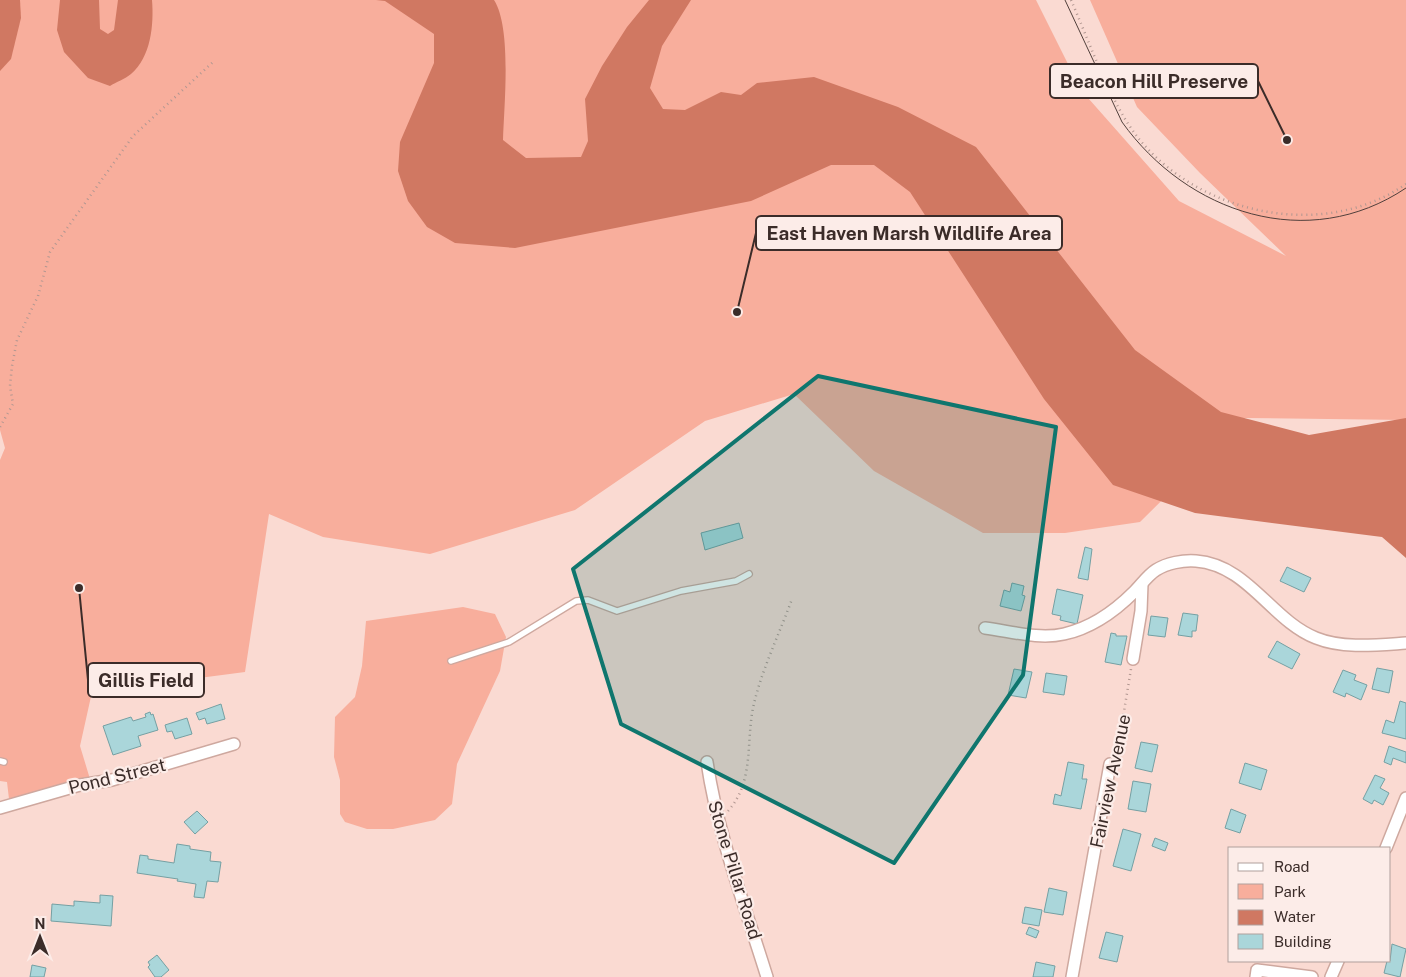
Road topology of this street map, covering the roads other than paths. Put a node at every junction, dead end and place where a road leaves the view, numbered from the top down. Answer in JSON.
{"nodes":[{"id":1,"x":749,"y":574,"type":"dead end"},
{"id":2,"x":1142,"y":584,"type":"junction"},
{"id":3,"x":985,"y":628,"type":"dead end"},
{"id":4,"x":1406,"y":643,"type":"edge"},
{"id":5,"x":1133,"y":659,"type":"road end"},
{"id":6,"x":451,"y":661,"type":"dead end"},
{"id":7,"x":234,"y":744,"type":"dead end"},
{"id":8,"x":707,"y":762,"type":"dead end"},
{"id":9,"x":1110,"y":764,"type":"road end"},
{"id":10,"x":1406,"y":798,"type":"edge"},
{"id":11,"x":0,"y":808,"type":"edge"},
{"id":12,"x":1386,"y":847,"type":"edge"},
{"id":13,"x":1338,"y":962,"type":"edge"},
{"id":14,"x":767,"y":977,"type":"edge"},
{"id":15,"x":1072,"y":977,"type":"edge"},
{"id":16,"x":1256,"y":977,"type":"edge"},
{"id":17,"x":1312,"y":977,"type":"edge"},
{"id":18,"x":1331,"y":977,"type":"edge"}],
"edges":[{"from":1,"to":6,"type":"lane"},
{"from":2,"to":3,"type":"street"},
{"from":2,"to":4,"type":"street"},
{"from":2,"to":5,"type":"street"},
{"from":7,"to":11,"type":"street","name":"Pond Street"},
{"from":8,"to":14,"type":"street","name":"Stone Pillar Road"},
{"from":9,"to":15,"type":"street","name":"Fairview Avenue"},
{"from":10,"to":12,"type":"street"},
{"from":13,"to":18,"type":"street"},
{"from":16,"to":17,"type":"street"}]}
